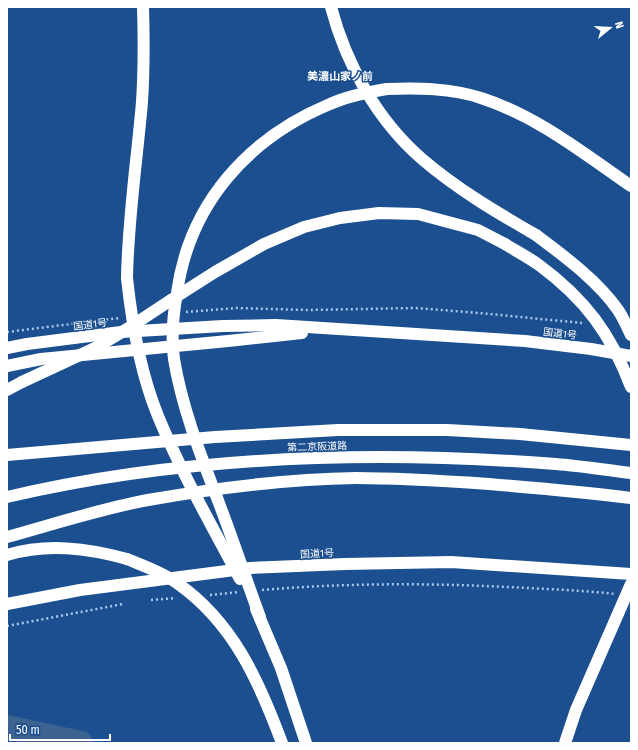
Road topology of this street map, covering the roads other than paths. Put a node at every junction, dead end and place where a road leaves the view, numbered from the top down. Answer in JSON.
{"nodes":[{"id":1,"x":143,"y":7,"type":"edge"},
{"id":2,"x":331,"y":7,"type":"edge"},
{"id":3,"x":631,"y":186,"type":"edge"},
{"id":4,"x":328,"y":330,"type":"junction"},
{"id":5,"x":631,"y":335,"type":"edge"},
{"id":6,"x":7,"y":348,"type":"edge"},
{"id":7,"x":631,"y":356,"type":"edge"},
{"id":8,"x":7,"y":366,"type":"edge"},
{"id":9,"x":631,"y":387,"type":"edge"},
{"id":10,"x":7,"y":390,"type":"edge"},
{"id":11,"x":631,"y":445,"type":"edge"},
{"id":12,"x":7,"y":454,"type":"edge"},
{"id":13,"x":631,"y":473,"type":"edge"},
{"id":14,"x":7,"y":497,"type":"edge"},
{"id":15,"x":631,"y":498,"type":"edge"},
{"id":16,"x":7,"y":537,"type":"edge"},
{"id":17,"x":7,"y":555,"type":"edge"},
{"id":18,"x":631,"y":574,"type":"edge"},
{"id":19,"x":631,"y":584,"type":"edge"},
{"id":20,"x":7,"y":604,"type":"edge"},
{"id":21,"x":260,"y":617,"type":"junction"},
{"id":22,"x":282,"y":743,"type":"edge"},
{"id":23,"x":306,"y":743,"type":"edge"},
{"id":24,"x":565,"y":743,"type":"edge"}],
"edges":[{"from":1,"to":21,"type":"highway","bridge":true},
{"from":2,"to":5,"type":"highway","bridge":true},
{"from":3,"to":21,"type":"highway","bridge":true},
{"from":4,"to":6,"type":"highway","name":"国道1号"},
{"from":4,"to":7,"type":"highway","name":"国道1号"},
{"from":4,"to":8,"type":"highway"},
{"from":9,"to":10,"type":"highway","bridge":true},
{"from":11,"to":12,"type":"highway","name":"第二京阪道路"},
{"from":13,"to":14,"type":"highway","name":"第二京阪道路"},
{"from":15,"to":16,"type":"highway"},
{"from":17,"to":22,"type":"highway","bridge":true},
{"from":18,"to":20,"type":"highway","name":"国道1号"},
{"from":19,"to":24,"type":"highway","bridge":true},
{"from":21,"to":23,"type":"highway","bridge":true}]}
